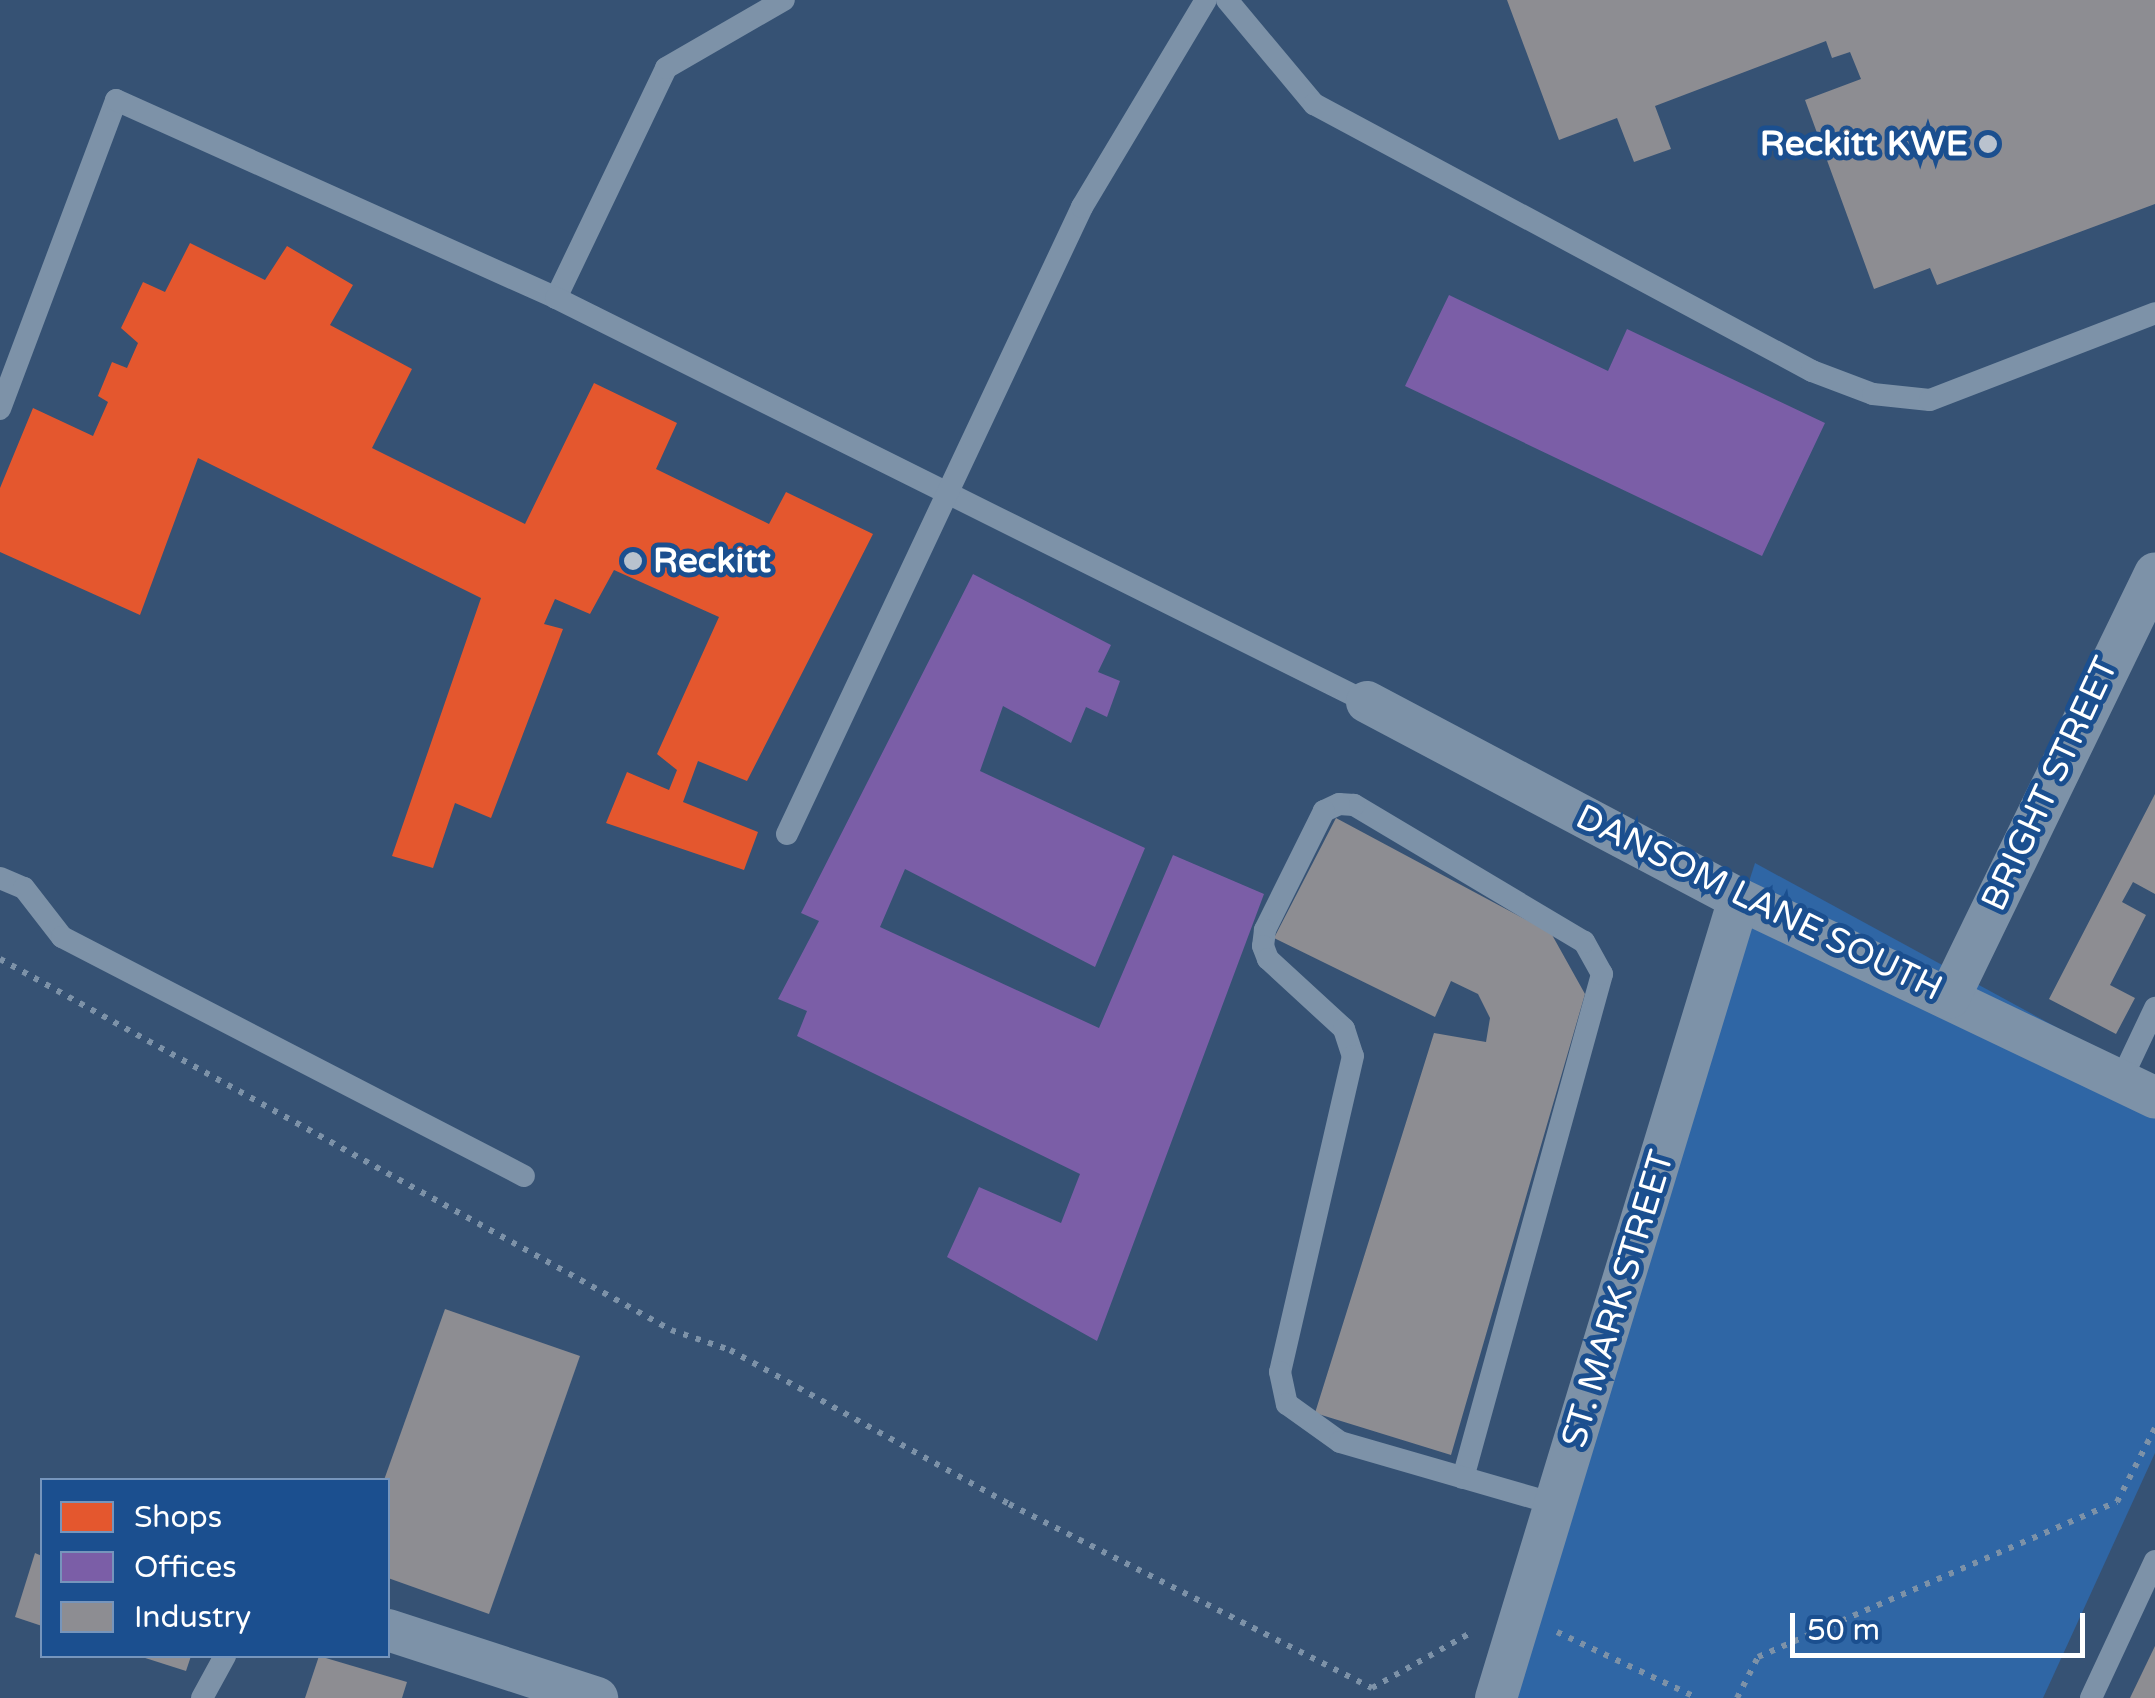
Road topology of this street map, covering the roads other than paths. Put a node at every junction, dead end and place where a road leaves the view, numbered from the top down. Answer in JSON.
{"nodes":[{"id":1,"x":784,"y":0,"type":"edge"},
{"id":2,"x":1206,"y":0,"type":"edge"},
{"id":3,"x":1227,"y":0,"type":"edge"},
{"id":4,"x":556,"y":298,"type":"junction"},
{"id":5,"x":2155,"y":314,"type":"edge"},
{"id":6,"x":0,"y":409,"type":"edge"},
{"id":7,"x":946,"y":495,"type":"junction"},
{"id":8,"x":2155,"y":573,"type":"edge"},
{"id":9,"x":1367,"y":702,"type":"joint"},
{"id":10,"x":787,"y":834,"type":"dead end"},
{"id":11,"x":0,"y":878,"type":"edge"},
{"id":12,"x":1739,"y":899,"type":"junction"},
{"id":13,"x":1948,"y":998,"type":"junction"},
{"id":14,"x":2155,"y":1008,"type":"edge"},
{"id":15,"x":2138,"y":1090,"type":"edge"},
{"id":16,"x":524,"y":1176,"type":"dead end"},
{"id":17,"x":1464,"y":1478,"type":"junction"},
{"id":18,"x":1555,"y":1504,"type":"junction"},
{"id":19,"x":2155,"y":1561,"type":"edge"},
{"id":20,"x":390,"y":1631,"type":"edge"},
{"id":21,"x":224,"y":1658,"type":"edge"},
{"id":22,"x":593,"y":1697,"type":"edge"},
{"id":23,"x":202,"y":1698,"type":"edge"},
{"id":24,"x":1496,"y":1698,"type":"edge"},
{"id":25,"x":2091,"y":1698,"type":"edge"}],
"edges":[{"from":1,"to":4,"type":"lane"},
{"from":2,"to":7,"type":"lane"},
{"from":3,"to":5,"type":"lane"},
{"from":4,"to":6,"type":"lane"},
{"from":4,"to":7,"type":"lane"},
{"from":7,"to":9,"type":"lane"},
{"from":7,"to":10,"type":"lane"},
{"from":8,"to":13,"type":"street","name":"BRIGHT STREET"},
{"from":9,"to":12,"type":"street","name":"DANSOM LANE SOUTH"},
{"from":11,"to":16,"type":"lane"},
{"from":12,"to":13,"type":"street","name":"DANSOM LANE SOUTH"},
{"from":12,"to":18,"type":"street","name":"ST. MARK STREET"},
{"from":13,"to":15,"type":"street","name":"DANSOM LANE SOUTH"},
{"from":14,"to":15,"type":"lane"},
{"from":17,"to":17,"type":"lane"},
{"from":17,"to":18,"type":"lane"},
{"from":18,"to":24,"type":"street","name":"ST. MARK STREET"},
{"from":19,"to":25,"type":"lane"},
{"from":20,"to":22,"type":"street"},
{"from":21,"to":23,"type":"lane"}]}
